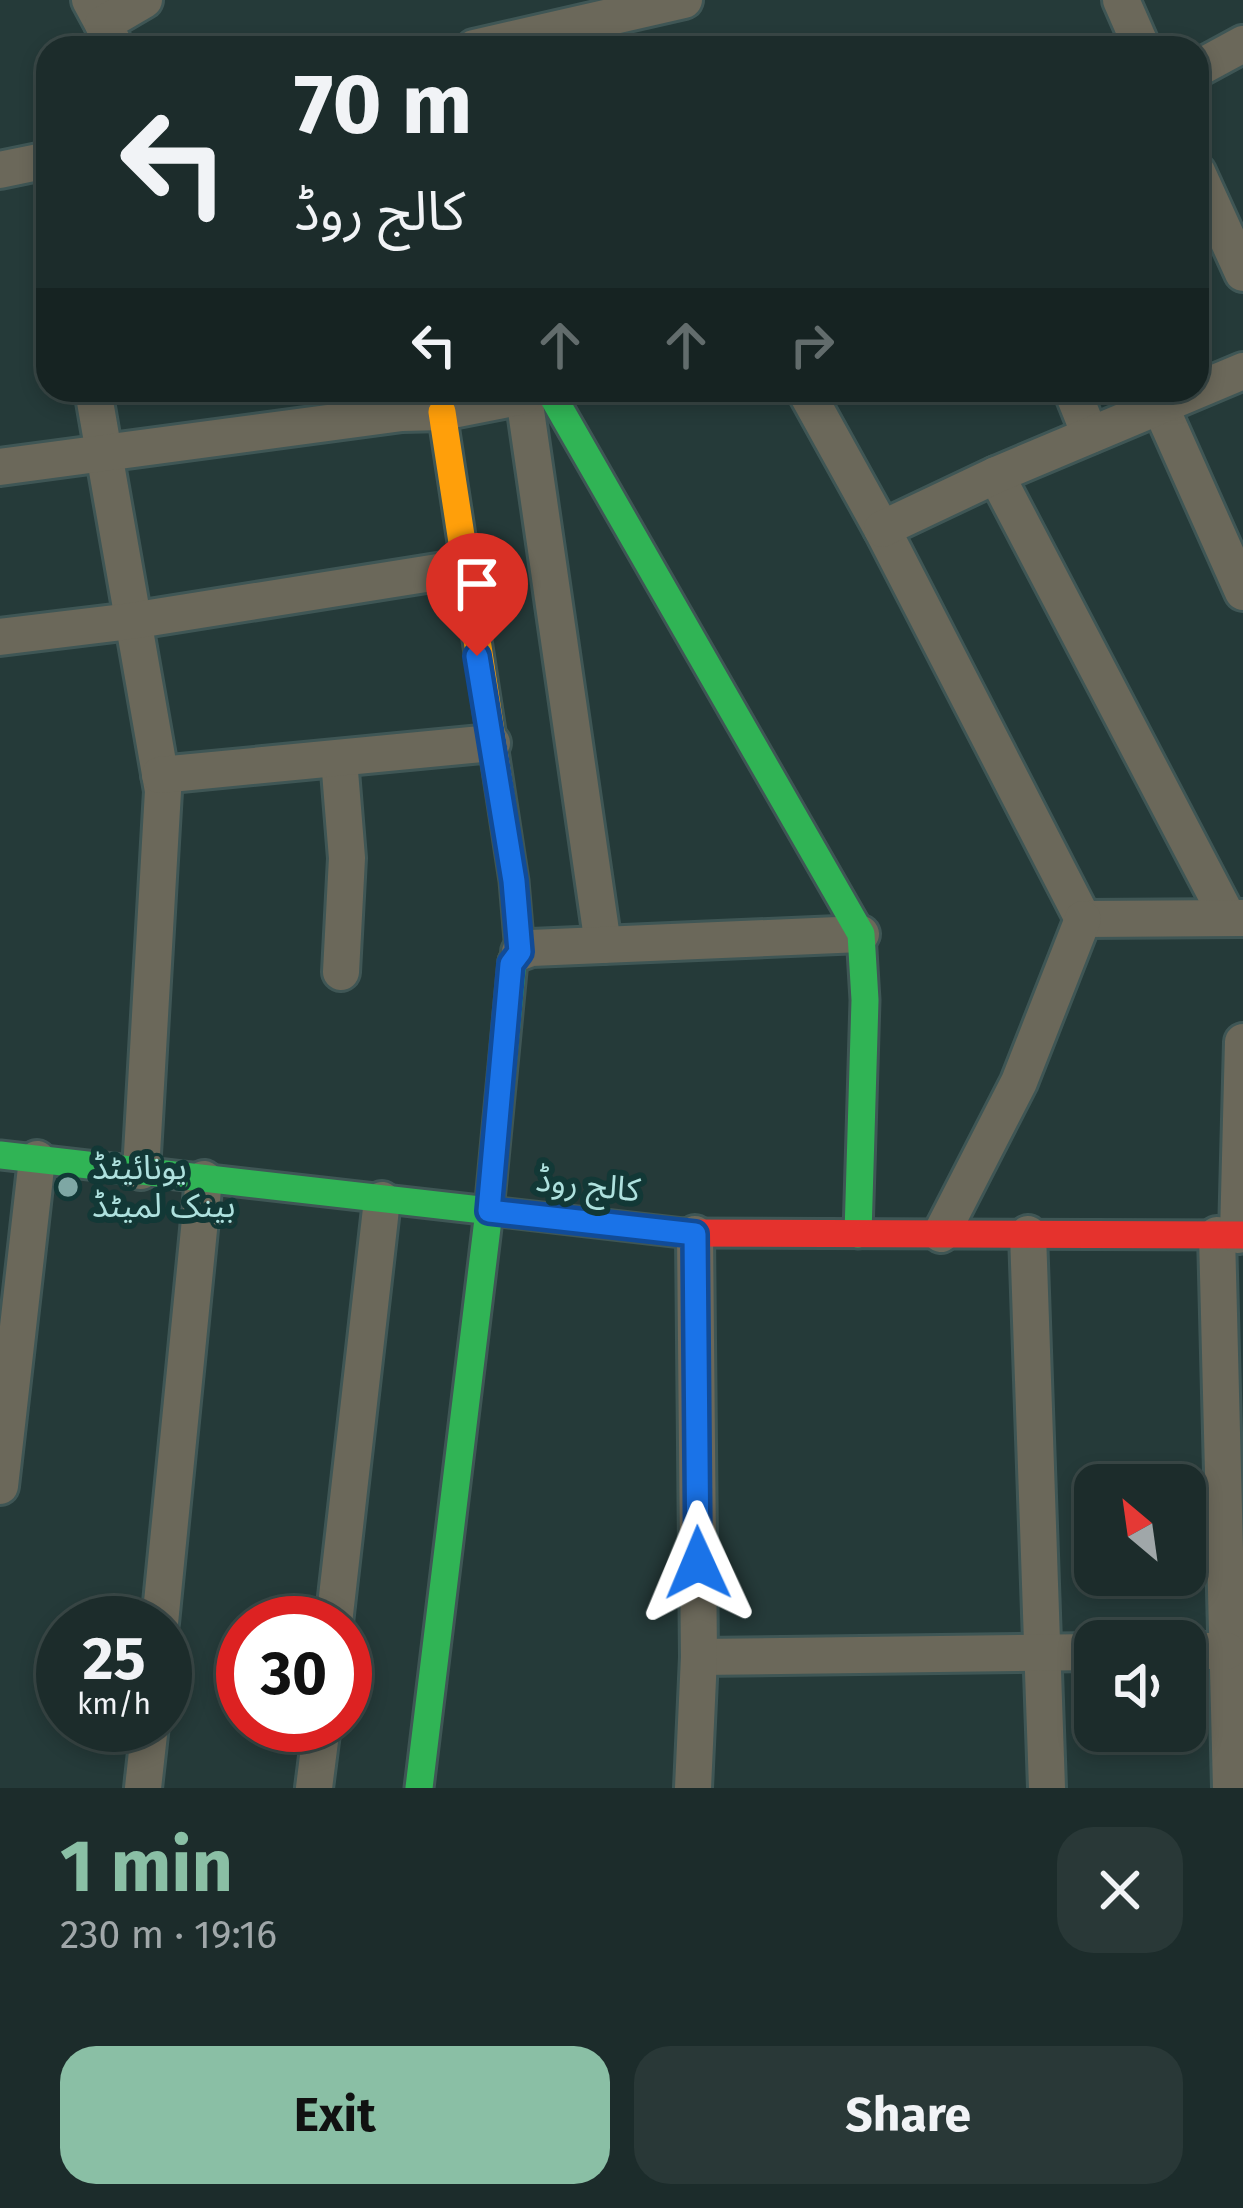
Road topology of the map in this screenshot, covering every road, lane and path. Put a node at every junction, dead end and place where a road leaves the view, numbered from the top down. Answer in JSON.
{"nodes":[{"id":1,"x":144,"y":0,"type":"edge"},
{"id":2,"x":683,"y":0,"type":"edge"},
{"id":3,"x":1121,"y":0,"type":"edge"},
{"id":4,"x":584,"y":23,"type":"edge"},
{"id":5,"x":103,"y":24,"type":"edge"},
{"id":6,"x":527,"y":36,"type":"edge"},
{"id":7,"x":1137,"y":36,"type":"edge"},
{"id":8,"x":1243,"y":44,"type":"edge"},
{"id":9,"x":1209,"y":62,"type":"edge"},
{"id":10,"x":36,"y":162,"type":"edge"},
{"id":11,"x":0,"y":170,"type":"edge"},
{"id":12,"x":1209,"y":198,"type":"edge"},
{"id":13,"x":1243,"y":273,"type":"edge"},
{"id":14,"x":1243,"y":370,"type":"edge"},
{"id":15,"x":1209,"y":385,"type":"edge"},
{"id":16,"x":95,"y":402,"type":"edge"},
{"id":17,"x":487,"y":402,"type":"edge"},
{"id":18,"x":533,"y":402,"type":"edge"},
{"id":19,"x":538,"y":402,"type":"edge"},
{"id":20,"x":812,"y":402,"type":"edge"},
{"id":21,"x":1077,"y":402,"type":"edge"},
{"id":22,"x":1169,"y":402,"type":"edge"},
{"id":23,"x":1160,"y":406,"type":"junction"},
{"id":24,"x":442,"y":412,"type":"junction"},
{"id":25,"x":1090,"y":435,"type":"junction"},
{"id":26,"x":103,"y":456,"type":"junction"},
{"id":27,"x":0,"y":467,"type":"edge"},
{"id":28,"x":996,"y":476,"type":"junction"},
{"id":29,"x":882,"y":529,"type":"junction"},
{"id":30,"x":463,"y":568,"type":"junction"},
{"id":31,"x":1243,"y":592,"type":"edge"},
{"id":32,"x":131,"y":621,"type":"junction"},
{"id":33,"x":0,"y":637,"type":"edge"},
{"id":34,"x":492,"y":743,"type":"junction"},
{"id":35,"x":339,"y":759,"type":"junction"},
{"id":36,"x":160,"y":775,"type":"junction"},
{"id":37,"x":1236,"y":918,"type":"edge"},
{"id":38,"x":1083,"y":919,"type":"junction"},
{"id":39,"x":861,"y":934,"type":"junction"},
{"id":40,"x":603,"y":945,"type":"junction"},
{"id":41,"x":520,"y":952,"type":"junction"},
{"id":42,"x":340,"y":973,"type":"dead end"},
{"id":43,"x":1243,"y":1042,"type":"edge"},
{"id":44,"x":0,"y":1155,"type":"edge"},
{"id":45,"x":37,"y":1159,"type":"junction"},
{"id":46,"x":141,"y":1171,"type":"junction"},
{"id":47,"x":204,"y":1179,"type":"junction"},
{"id":48,"x":382,"y":1200,"type":"junction"},
{"id":49,"x":489,"y":1211,"type":"junction"},
{"id":50,"x":695,"y":1234,"type":"junction"},
{"id":51,"x":858,"y":1234,"type":"junction"},
{"id":52,"x":941,"y":1234,"type":"junction"},
{"id":53,"x":1028,"y":1234,"type":"junction"},
{"id":54,"x":1232,"y":1235,"type":"edge"},
{"id":55,"x":0,"y":1486,"type":"edge"},
{"id":56,"x":163,"y":1596,"type":"edge"},
{"id":57,"x":337,"y":1596,"type":"edge"},
{"id":58,"x":1235,"y":1599,"type":"edge"},
{"id":59,"x":1227,"y":1651,"type":"junction"},
{"id":60,"x":1074,"y":1652,"type":"edge"},
{"id":61,"x":1206,"y":1652,"type":"edge"},
{"id":62,"x":1043,"y":1653,"type":"junction"},
{"id":63,"x":699,"y":1657,"type":"junction"},
{"id":64,"x":147,"y":1752,"type":"edge"},
{"id":65,"x":319,"y":1752,"type":"edge"},
{"id":66,"x":143,"y":1788,"type":"edge"},
{"id":67,"x":314,"y":1788,"type":"edge"},
{"id":68,"x":419,"y":1788,"type":"edge"},
{"id":69,"x":693,"y":1788,"type":"edge"},
{"id":70,"x":1047,"y":1788,"type":"edge"},
{"id":71,"x":1231,"y":1788,"type":"edge"}],
"edges":[{"from":1,"to":5,"type":"street"},
{"from":2,"to":4,"type":"street"},
{"from":3,"to":7,"type":"street"},
{"from":4,"to":6,"type":"street"},
{"from":8,"to":9,"type":"street"},
{"from":10,"to":11,"type":"street"},
{"from":12,"to":13,"type":"street"},
{"from":14,"to":15,"type":"street"},
{"from":16,"to":26,"type":"street"},
{"from":17,"to":24,"type":"street"},
{"from":18,"to":40,"type":"street"},
{"from":19,"to":39,"type":"street"},
{"from":20,"to":29,"type":"street"},
{"from":21,"to":25,"type":"street"},
{"from":22,"to":23,"type":"street"},
{"from":23,"to":25,"type":"street"},
{"from":23,"to":31,"type":"street"},
{"from":24,"to":26,"type":"street"},
{"from":24,"to":30,"type":"street"},
{"from":25,"to":28,"type":"street"},
{"from":26,"to":27,"type":"street"},
{"from":26,"to":32,"type":"street"},
{"from":28,"to":29,"type":"street"},
{"from":28,"to":37,"type":"street"},
{"from":29,"to":38,"type":"street"},
{"from":30,"to":32,"type":"street"},
{"from":30,"to":34,"type":"street"},
{"from":32,"to":33,"type":"street"},
{"from":32,"to":36,"type":"street"},
{"from":34,"to":35,"type":"street"},
{"from":34,"to":41,"type":"street"},
{"from":35,"to":36,"type":"street"},
{"from":35,"to":42,"type":"street"},
{"from":36,"to":46,"type":"street"},
{"from":37,"to":38,"type":"street"},
{"from":38,"to":52,"type":"street"},
{"from":39,"to":40,"type":"street"},
{"from":39,"to":51,"type":"street"},
{"from":40,"to":41,"type":"street"},
{"from":41,"to":49,"type":"street"},
{"from":43,"to":54,"type":"street"},
{"from":44,"to":45,"type":"street","name":"کالج روڈ"},
{"from":45,"to":46,"type":"street","name":"کالج روڈ"},
{"from":45,"to":55,"type":"street"},
{"from":46,"to":47,"type":"street","name":"کالج روڈ"},
{"from":47,"to":48,"type":"street","name":"کالج روڈ"},
{"from":47,"to":56,"type":"street"},
{"from":48,"to":49,"type":"street","name":"کالج روڈ"},
{"from":48,"to":57,"type":"street"},
{"from":49,"to":50,"type":"street","name":"کالج روڈ"},
{"from":49,"to":68,"type":"street"},
{"from":50,"to":51,"type":"street","name":"کالج روڈ"},
{"from":50,"to":63,"type":"street"},
{"from":51,"to":52,"type":"street","name":"کالج روڈ"},
{"from":52,"to":53,"type":"street","name":"کالج روڈ"},
{"from":53,"to":54,"type":"street","name":"کالج روڈ"},
{"from":53,"to":62,"type":"street"},
{"from":54,"to":58,"type":"street"},
{"from":58,"to":59,"type":"street"},
{"from":59,"to":61,"type":"street"},
{"from":59,"to":71,"type":"street"},
{"from":60,"to":62,"type":"street"},
{"from":62,"to":63,"type":"street"},
{"from":62,"to":70,"type":"street"},
{"from":63,"to":69,"type":"street"},
{"from":64,"to":66,"type":"street"},
{"from":65,"to":67,"type":"street"}]}
